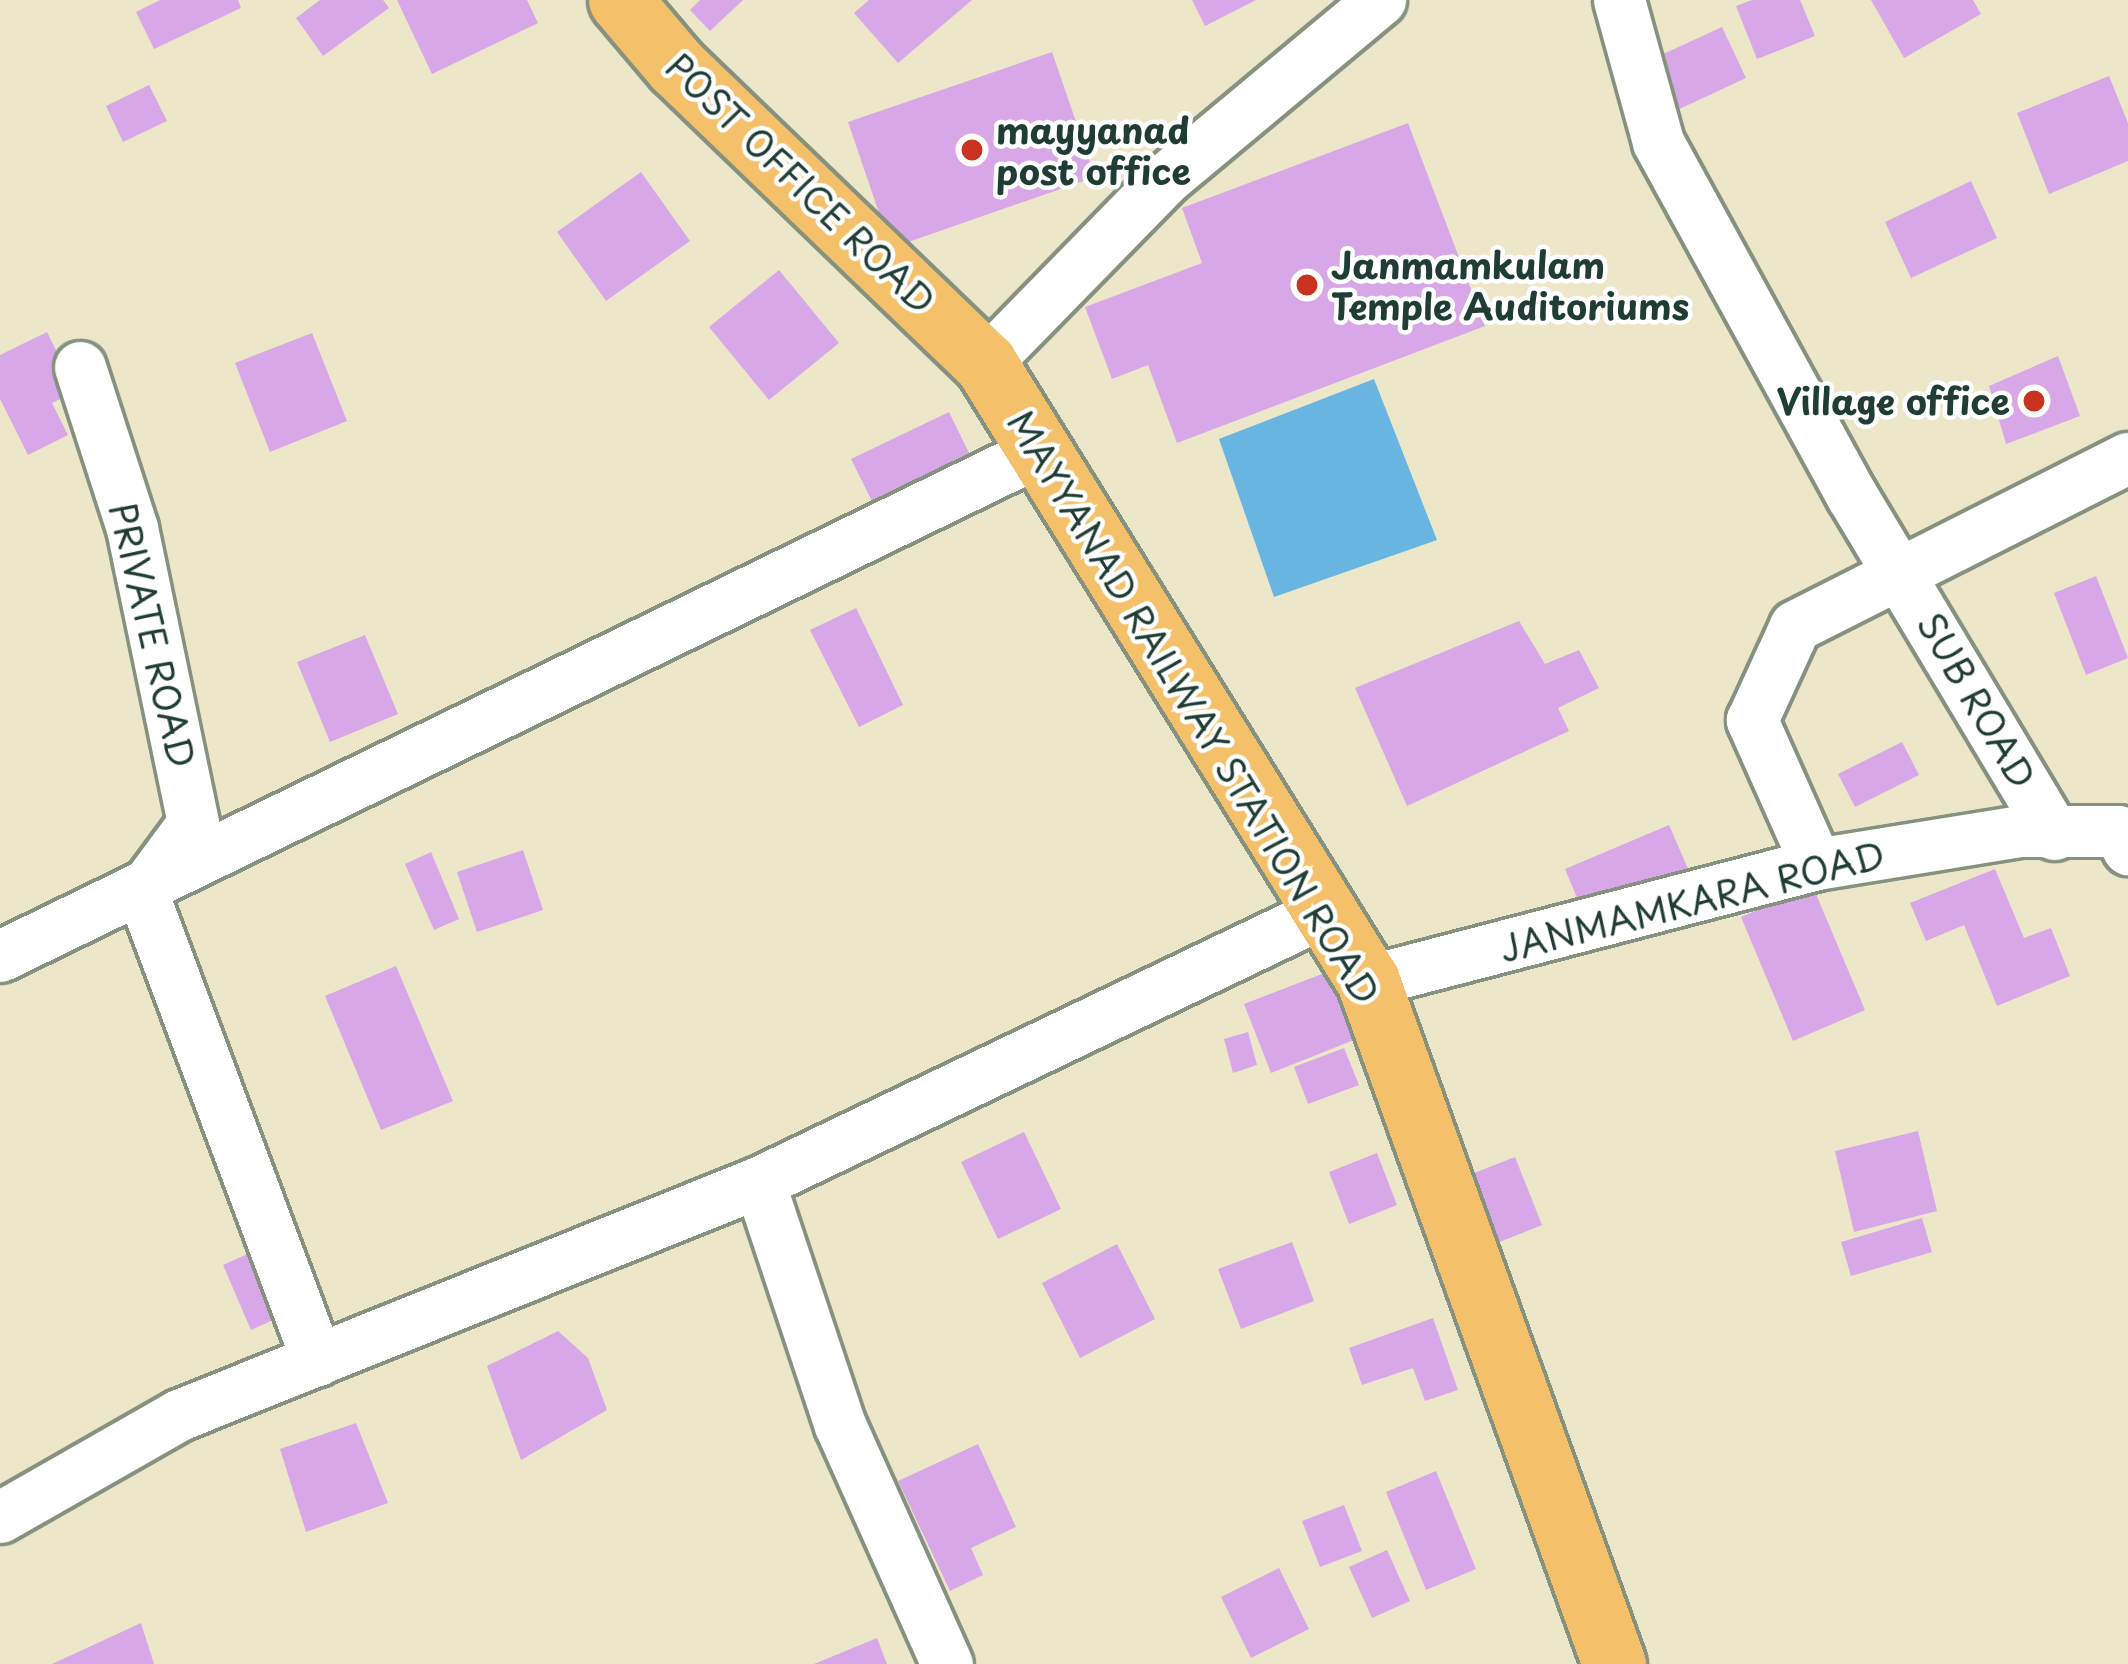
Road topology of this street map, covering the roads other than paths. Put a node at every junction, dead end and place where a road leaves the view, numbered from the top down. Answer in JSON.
{"nodes":[{"id":1,"x":620,"y":0,"type":"edge"},
{"id":2,"x":1380,"y":0,"type":"edge"},
{"id":3,"x":1619,"y":0,"type":"edge"},
{"id":4,"x":985,"y":363,"type":"junction"},
{"id":5,"x":80,"y":367,"type":"dead end"},
{"id":6,"x":1041,"y":450,"type":"junction"},
{"id":7,"x":2128,"y":458,"type":"edge"},
{"id":8,"x":1900,"y":567,"type":"junction"},
{"id":9,"x":2037,"y":832,"type":"junction"},
{"id":10,"x":2128,"y":849,"type":"edge"},
{"id":11,"x":1816,"y":864,"type":"junction"},
{"id":12,"x":142,"y":892,"type":"junction"},
{"id":13,"x":1321,"y":913,"type":"junction"},
{"id":14,"x":1,"y":952,"type":"edge"},
{"id":15,"x":1368,"y":981,"type":"junction"},
{"id":16,"x":759,"y":1182,"type":"junction"},
{"id":17,"x":317,"y":1360,"type":"junction"},
{"id":18,"x":0,"y":1517,"type":"edge"},
{"id":19,"x":947,"y":1664,"type":"edge"},
{"id":20,"x":1614,"y":1664,"type":"edge"}],
"edges":[{"from":1,"to":4,"type":"main road","name":"POST OFFICE ROAD"},
{"from":2,"to":4,"type":"street"},
{"from":3,"to":8,"type":"street","name":"SUB ROAD"},
{"from":4,"to":6,"type":"main road","name":"MAYYANAD RAILWAY STATION ROAD"},
{"from":5,"to":12,"type":"street","name":"PRIVATE ROAD"},
{"from":6,"to":12,"type":"street"},
{"from":6,"to":13,"type":"main road","name":"MAYYANAD RAILWAY STATION ROAD"},
{"from":7,"to":8,"type":"street"},
{"from":8,"to":9,"type":"street","name":"SUB ROAD"},
{"from":8,"to":11,"type":"street"},
{"from":9,"to":10,"type":"street","name":"JANMAMKARA ROAD"},
{"from":9,"to":11,"type":"street","name":"JANMAMKARA ROAD"},
{"from":11,"to":15,"type":"street","name":"JANMAMKARA ROAD"},
{"from":12,"to":14,"type":"street"},
{"from":12,"to":17,"type":"street"},
{"from":13,"to":15,"type":"main road","name":"MAYYANAD RAILWAY STATION ROAD"},
{"from":13,"to":16,"type":"street"},
{"from":15,"to":20,"type":"main road","name":"MAYYANAD RAILWAY STATION ROAD"},
{"from":16,"to":17,"type":"street"},
{"from":16,"to":19,"type":"street"},
{"from":17,"to":18,"type":"street"}]}
